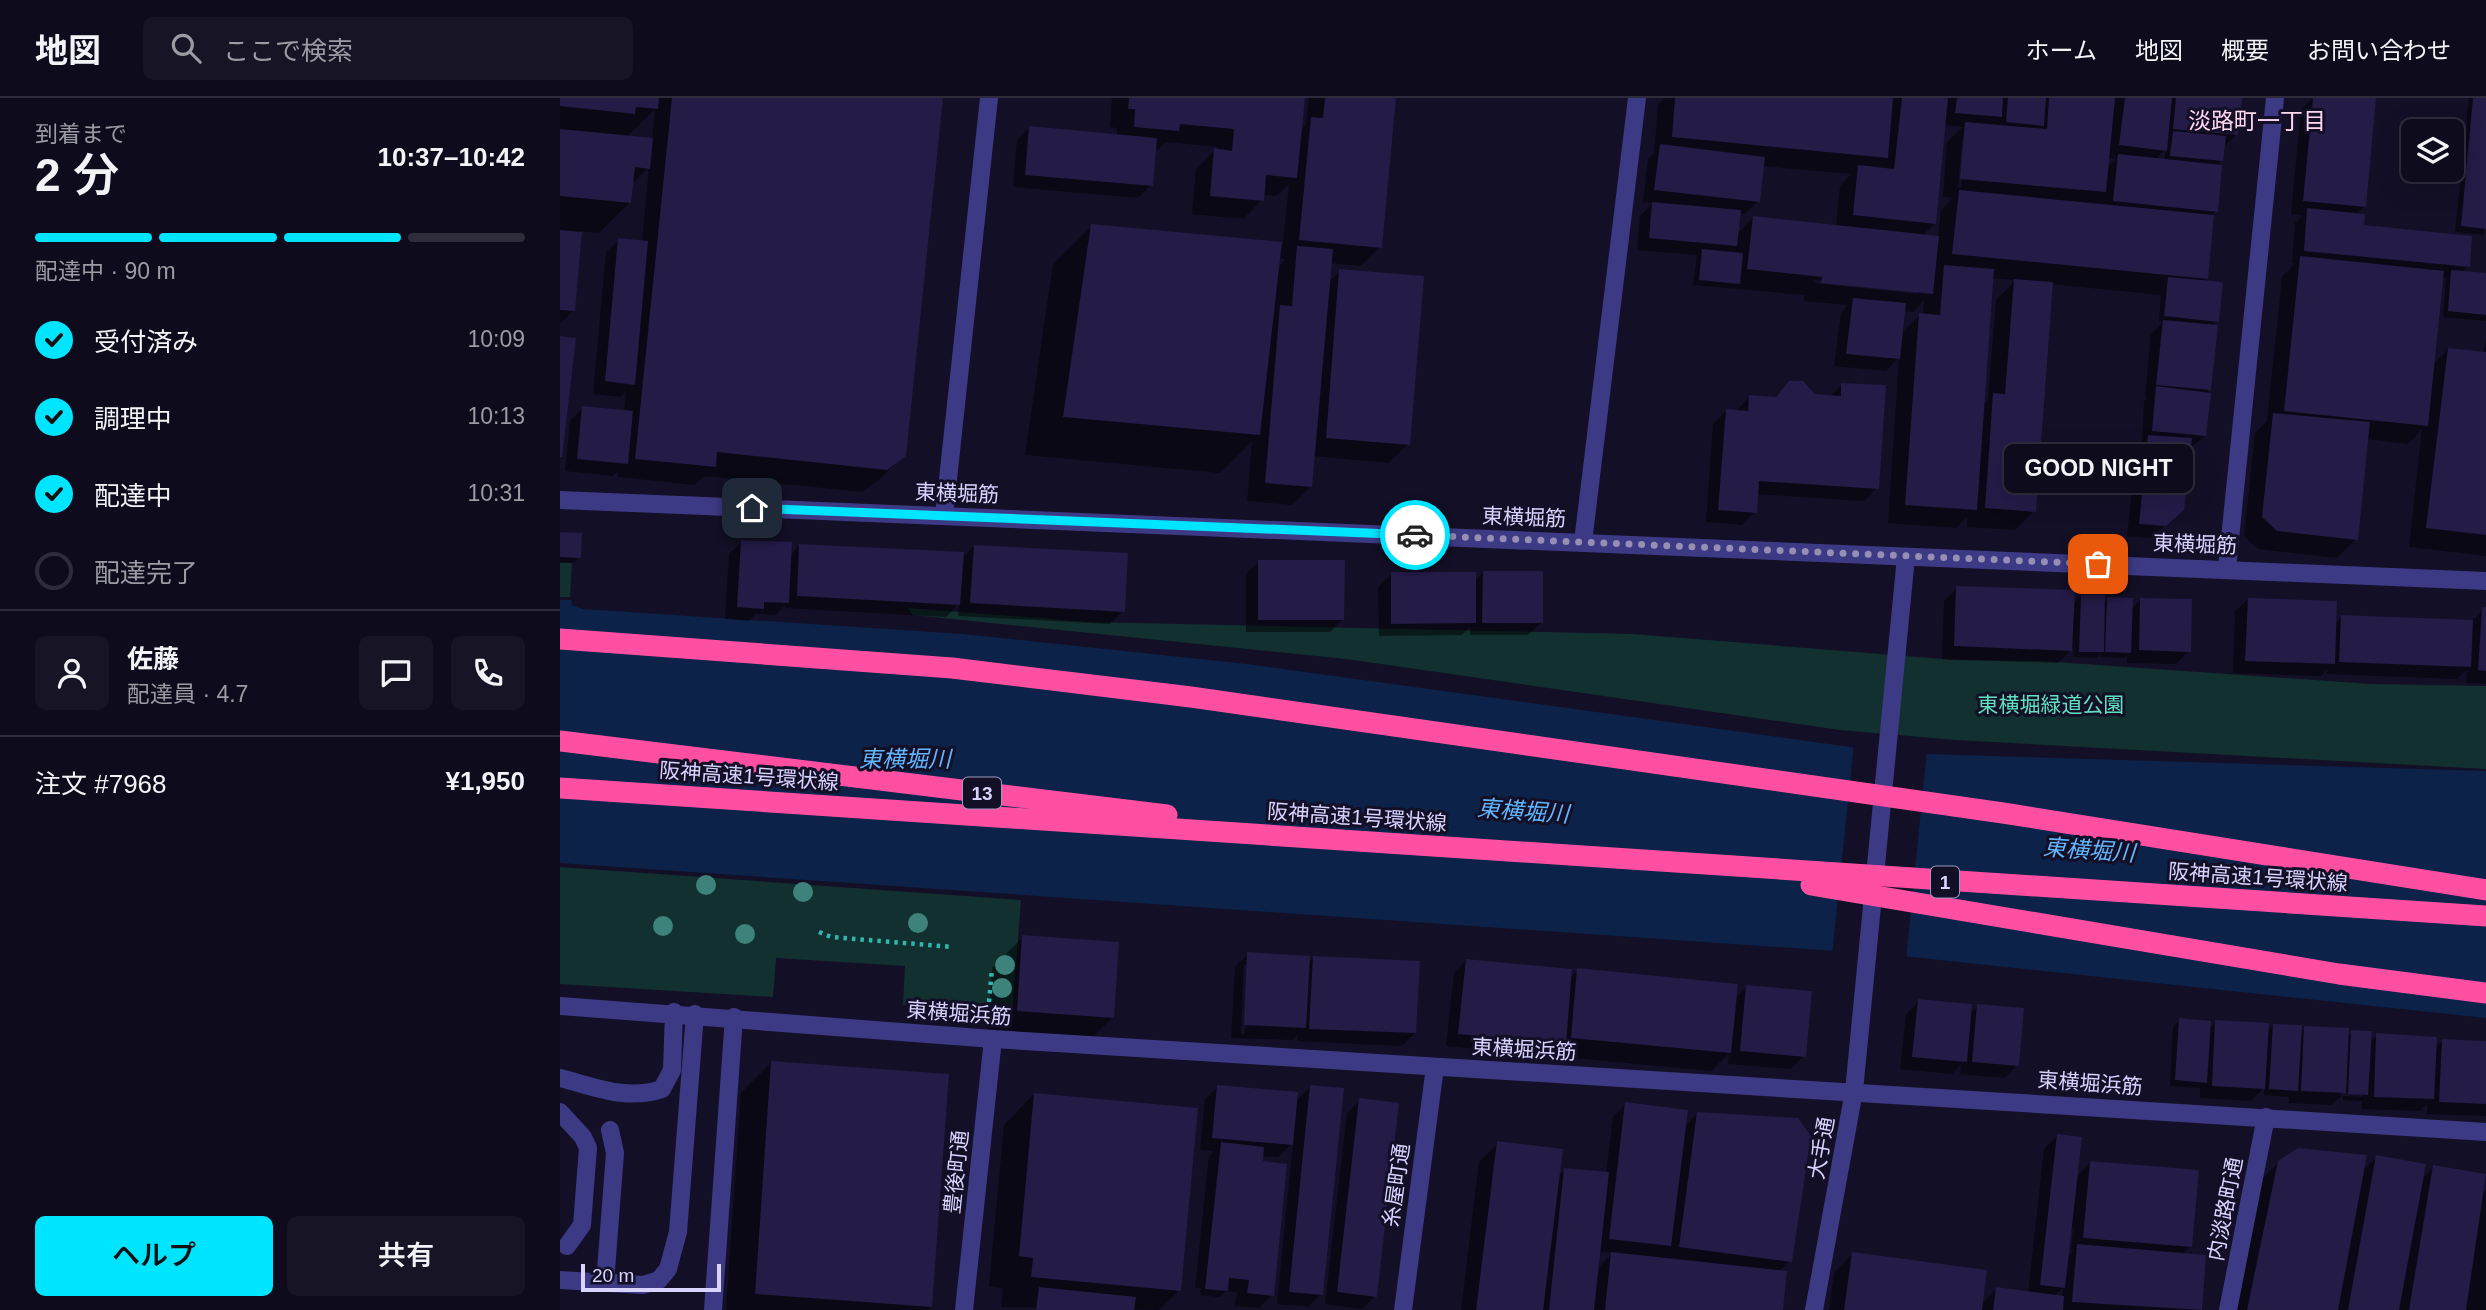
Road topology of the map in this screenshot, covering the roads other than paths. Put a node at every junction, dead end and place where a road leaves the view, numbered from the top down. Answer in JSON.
{"nodes":[{"id":1,"x":989,"y":98,"type":"edge"},
{"id":2,"x":1637,"y":98,"type":"edge"},
{"id":3,"x":2275,"y":98,"type":"edge"},
{"id":4,"x":560,"y":500,"type":"edge"},
{"id":5,"x":944,"y":516,"type":"junction"},
{"id":6,"x":1583,"y":542,"type":"junction"},
{"id":7,"x":1906,"y":557,"type":"junction"},
{"id":8,"x":2227,"y":568,"type":"junction"},
{"id":9,"x":2486,"y":580,"type":"edge"},
{"id":10,"x":560,"y":639,"type":"edge"},
{"id":11,"x":560,"y":741,"type":"edge"},
{"id":12,"x":560,"y":788,"type":"edge"},
{"id":13,"x":1405,"y":845,"type":"junction"},
{"id":14,"x":1701,"y":866,"type":"junction"},
{"id":15,"x":2486,"y":890,"type":"edge"},
{"id":16,"x":2486,"y":916,"type":"edge"},
{"id":17,"x":2486,"y":993,"type":"edge"},
{"id":18,"x":560,"y":1006,"type":"edge"},
{"id":19,"x":674,"y":1012,"type":"junction"},
{"id":20,"x":695,"y":1014,"type":"junction"},
{"id":21,"x":734,"y":1017,"type":"junction"},
{"id":22,"x":993,"y":1039,"type":"junction"},
{"id":23,"x":1435,"y":1067,"type":"junction"},
{"id":24,"x":560,"y":1077,"type":"edge"},
{"id":25,"x":1854,"y":1091,"type":"junction"},
{"id":26,"x":560,"y":1112,"type":"edge"},
{"id":27,"x":2266,"y":1117,"type":"junction"},
{"id":28,"x":610,"y":1130,"type":"dead end"},
{"id":29,"x":2486,"y":1132,"type":"edge"},
{"id":30,"x":566,"y":1246,"type":"dead end"},
{"id":31,"x":560,"y":1280,"type":"edge"},
{"id":32,"x":605,"y":1283,"type":"junction"},
{"id":33,"x":713,"y":1310,"type":"edge"},
{"id":34,"x":964,"y":1310,"type":"edge"},
{"id":35,"x":1403,"y":1310,"type":"edge"},
{"id":36,"x":1814,"y":1310,"type":"edge"},
{"id":37,"x":2228,"y":1310,"type":"edge"}],
"edges":[{"from":1,"to":5,"type":"street"},
{"from":2,"to":6,"type":"street"},
{"from":3,"to":8,"type":"street"},
{"from":4,"to":5,"type":"street","name":"東横堀筋"},
{"from":5,"to":6,"type":"street","name":"東横堀筋"},
{"from":6,"to":7,"type":"street","name":"東横堀筋"},
{"from":7,"to":8,"type":"street","name":"東横堀筋"},
{"from":7,"to":25,"type":"street","name":"大手通"},
{"from":8,"to":9,"type":"street","name":"東横堀筋"},
{"from":10,"to":15,"type":"highway"},
{"from":11,"to":13,"type":"highway","number":"13"},
{"from":12,"to":13,"type":"highway","name":"阪神高速1号環状線","number":"1"},
{"from":13,"to":14,"type":"highway","name":"阪神高速1号環状線","number":"1"},
{"from":14,"to":16,"type":"highway","name":"阪神高速1号環状線","number":"1"},
{"from":14,"to":17,"type":"highway"},
{"from":18,"to":19,"type":"street","name":"東横堀浜筋"},
{"from":19,"to":20,"type":"street","name":"東横堀浜筋"},
{"from":19,"to":24,"type":"street"},
{"from":20,"to":21,"type":"street","name":"東横堀浜筋"},
{"from":20,"to":32,"type":"street"},
{"from":21,"to":22,"type":"street","name":"東横堀浜筋"},
{"from":21,"to":33,"type":"street"},
{"from":22,"to":23,"type":"street","name":"東横堀浜筋"},
{"from":22,"to":34,"type":"street","name":"豊後町通"},
{"from":23,"to":25,"type":"street","name":"東横堀浜筋"},
{"from":23,"to":35,"type":"street","name":"糸屋町通"},
{"from":25,"to":27,"type":"street","name":"東横堀浜筋"},
{"from":25,"to":36,"type":"street","name":"大手通"},
{"from":26,"to":30,"type":"street"},
{"from":27,"to":29,"type":"street","name":"東横堀浜筋"},
{"from":27,"to":37,"type":"street","name":"内淡路町通"},
{"from":28,"to":32,"type":"street"},
{"from":31,"to":32,"type":"street"}]}
